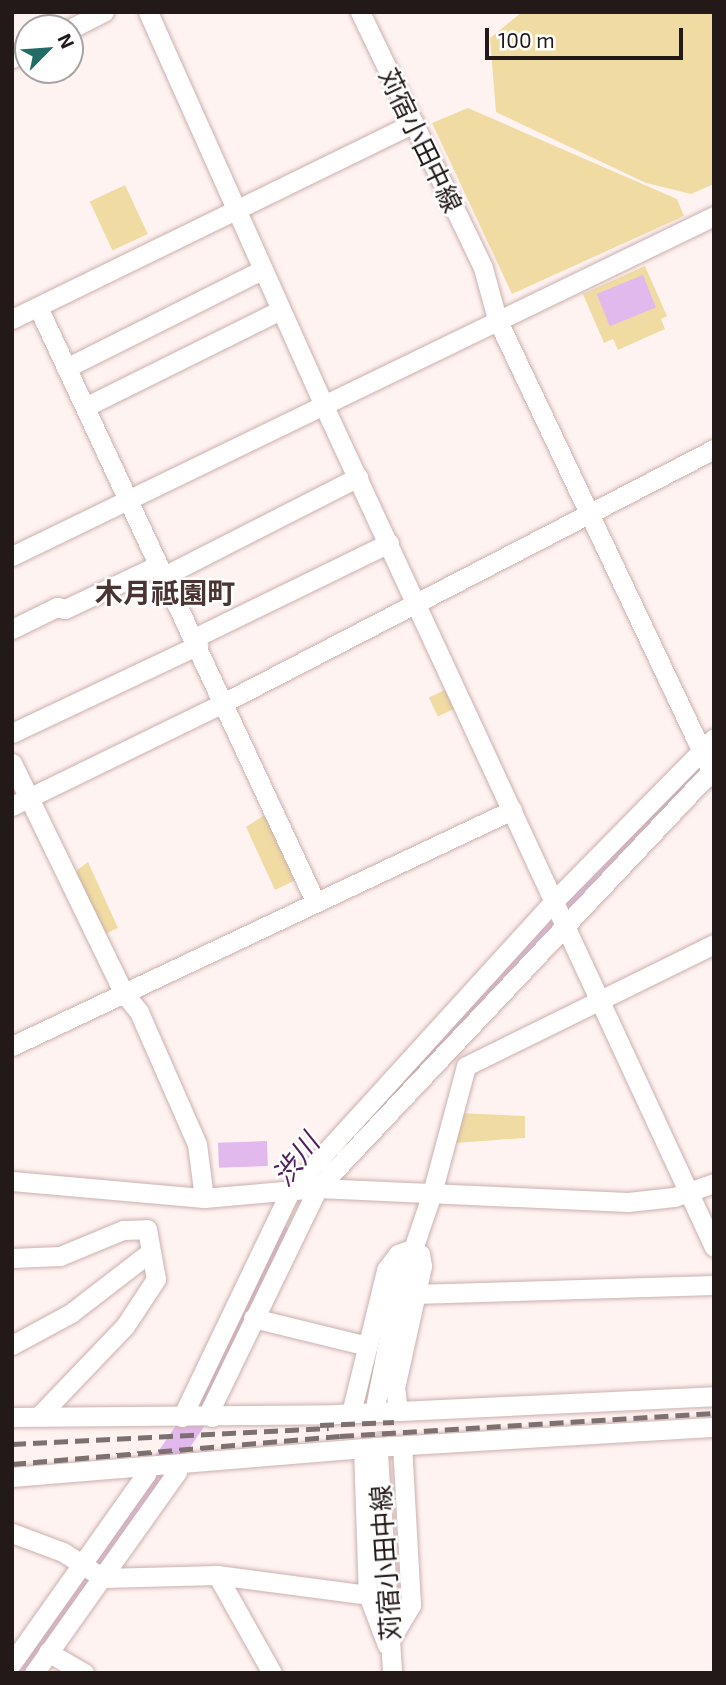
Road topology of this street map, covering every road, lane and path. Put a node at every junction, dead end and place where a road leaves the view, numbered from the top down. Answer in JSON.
{"nodes":[{"id":1,"x":104,"y":12,"type":"edge"},
{"id":2,"x":148,"y":12,"type":"edge"},
{"id":3,"x":360,"y":12,"type":"edge"},
{"id":4,"x":84,"y":22,"type":"edge"},
{"id":5,"x":414,"y":123,"type":"junction"},
{"id":6,"x":234,"y":210,"type":"junction"},
{"id":7,"x":714,"y":216,"type":"edge"},
{"id":8,"x":262,"y":270,"type":"junction"},
{"id":9,"x":38,"y":307,"type":"junction"},
{"id":10,"x":280,"y":310,"type":"junction"},
{"id":11,"x":12,"y":318,"type":"edge"},
{"id":12,"x":497,"y":319,"type":"junction"},
{"id":13,"x":66,"y":368,"type":"junction"},
{"id":14,"x":323,"y":404,"type":"junction"},
{"id":15,"x":85,"y":407,"type":"junction"},
{"id":16,"x":714,"y":449,"type":"edge"},
{"id":17,"x":358,"y":477,"type":"junction"},
{"id":18,"x":128,"y":499,"type":"junction"},
{"id":19,"x":590,"y":515,"type":"junction"},
{"id":20,"x":389,"y":543,"type":"junction"},
{"id":21,"x":12,"y":556,"type":"edge"},
{"id":22,"x":161,"y":570,"type":"junction"},
{"id":23,"x":418,"y":603,"type":"junction"},
{"id":24,"x":12,"y":629,"type":"edge"},
{"id":25,"x":196,"y":642,"type":"junction"},
{"id":26,"x":223,"y":703,"type":"junction"},
{"id":27,"x":12,"y":733,"type":"edge"},
{"id":28,"x":707,"y":743,"type":"edge"},
{"id":29,"x":12,"y":763,"type":"edge"},
{"id":30,"x":713,"y":772,"type":"edge"},
{"id":31,"x":21,"y":802,"type":"edge"},
{"id":32,"x":512,"y":810,"type":"junction"},
{"id":33,"x":315,"y":901,"type":"junction"},
{"id":34,"x":554,"y":901,"type":"junction"},
{"id":35,"x":566,"y":926,"type":"junction"},
{"id":36,"x":714,"y":944,"type":"edge"},
{"id":37,"x":123,"y":992,"type":"junction"},
{"id":38,"x":601,"y":999,"type":"junction"},
{"id":39,"x":12,"y":1046,"type":"edge"},
{"id":40,"x":12,"y":1181,"type":"edge"},
{"id":41,"x":714,"y":1183,"type":"edge"},
{"id":42,"x":318,"y":1188,"type":"junction"},
{"id":43,"x":290,"y":1190,"type":"junction"},
{"id":44,"x":432,"y":1193,"type":"junction"},
{"id":45,"x":690,"y":1193,"type":"junction"},
{"id":46,"x":204,"y":1198,"type":"junction"},
{"id":47,"x":714,"y":1247,"type":"edge"},
{"id":48,"x":412,"y":1250,"type":"junction"},
{"id":49,"x":149,"y":1254,"type":"junction"},
{"id":50,"x":12,"y":1258,"type":"edge"},
{"id":51,"x":714,"y":1285,"type":"edge"},
{"id":52,"x":414,"y":1294,"type":"junction"},
{"id":53,"x":253,"y":1318,"type":"junction"},
{"id":54,"x":12,"y":1345,"type":"edge"},
{"id":55,"x":368,"y":1346,"type":"junction"},
{"id":56,"x":714,"y":1396,"type":"edge"},
{"id":57,"x":376,"y":1402,"type":"tunnel mouth"},
{"id":58,"x":398,"y":1411,"type":"junction"},
{"id":59,"x":351,"y":1413,"type":"junction"},
{"id":60,"x":39,"y":1416,"type":"junction"},
{"id":61,"x":14,"y":1417,"type":"edge"},
{"id":62,"x":182,"y":1417,"type":"junction"},
{"id":63,"x":212,"y":1417,"type":"junction"},
{"id":64,"x":714,"y":1427,"type":"edge"},
{"id":65,"x":402,"y":1446,"type":"junction"},
{"id":66,"x":370,"y":1451,"type":"junction"},
{"id":67,"x":178,"y":1464,"type":"junction"},
{"id":68,"x":147,"y":1467,"type":"junction"},
{"id":69,"x":12,"y":1477,"type":"edge"},
{"id":70,"x":12,"y":1533,"type":"edge"},
{"id":71,"x":82,"y":1564,"type":"junction"},
{"id":72,"x":217,"y":1575,"type":"junction"},
{"id":73,"x":103,"y":1578,"type":"junction"},
{"id":74,"x":368,"y":1595,"type":"junction"},
{"id":75,"x":391,"y":1646,"type":"junction"},
{"id":76,"x":48,"y":1653,"type":"junction"},
{"id":77,"x":12,"y":1663,"type":"edge"},
{"id":78,"x":34,"y":1673,"type":"edge"},
{"id":79,"x":84,"y":1673,"type":"edge"},
{"id":80,"x":271,"y":1673,"type":"edge"},
{"id":81,"x":392,"y":1673,"type":"edge"}],
"edges":[{"from":1,"to":4,"type":"street"},
{"from":2,"to":6,"type":"street"},
{"from":3,"to":5,"type":"street","name":"苅宿小田中線"},
{"from":5,"to":6,"type":"street"},
{"from":5,"to":12,"type":"street","name":"苅宿小田中線"},
{"from":6,"to":8,"type":"street"},
{"from":6,"to":9,"type":"street"},
{"from":7,"to":12,"type":"street"},
{"from":8,"to":10,"type":"street"},
{"from":8,"to":13,"type":"street"},
{"from":9,"to":11,"type":"street"},
{"from":9,"to":13,"type":"street"},
{"from":10,"to":14,"type":"street"},
{"from":10,"to":15,"type":"street"},
{"from":12,"to":14,"type":"street"},
{"from":12,"to":19,"type":"street","name":"苅宿小田中線"},
{"from":13,"to":15,"type":"street"},
{"from":14,"to":17,"type":"street"},
{"from":14,"to":18,"type":"street"},
{"from":15,"to":18,"type":"street"},
{"from":16,"to":19,"type":"street"},
{"from":17,"to":20,"type":"street"},
{"from":17,"to":22,"type":"street"},
{"from":18,"to":21,"type":"street"},
{"from":18,"to":22,"type":"street"},
{"from":19,"to":23,"type":"street"},
{"from":19,"to":28,"type":"street","name":"苅宿小田中線"},
{"from":20,"to":23,"type":"street"},
{"from":20,"to":25,"type":"street"},
{"from":22,"to":24,"type":"street"},
{"from":22,"to":25,"type":"street"},
{"from":23,"to":26,"type":"street"},
{"from":23,"to":32,"type":"street"},
{"from":25,"to":26,"type":"street"},
{"from":25,"to":27,"type":"street"},
{"from":26,"to":31,"type":"street"},
{"from":26,"to":33,"type":"street"},
{"from":28,"to":30,"type":"street","name":"苅宿小田中線"},
{"from":28,"to":34,"type":"street"},
{"from":29,"to":31,"type":"street"},
{"from":30,"to":35,"type":"street"},
{"from":31,"to":37,"type":"street"},
{"from":32,"to":33,"type":"street"},
{"from":32,"to":34,"type":"street"},
{"from":33,"to":37,"type":"street"},
{"from":34,"to":35,"type":"street"},
{"from":34,"to":43,"type":"street"},
{"from":35,"to":38,"type":"street"},
{"from":35,"to":42,"type":"street"},
{"from":36,"to":38,"type":"street"},
{"from":37,"to":39,"type":"street"},
{"from":37,"to":46,"type":"street"},
{"from":38,"to":44,"type":"street"},
{"from":38,"to":45,"type":"street"},
{"from":40,"to":46,"type":"street"},
{"from":41,"to":45,"type":"street"},
{"from":42,"to":43,"type":"street"},
{"from":42,"to":44,"type":"street"},
{"from":42,"to":53,"type":"street"},
{"from":43,"to":46,"type":"street"},
{"from":43,"to":62,"type":"street"},
{"from":44,"to":45,"type":"street"},
{"from":44,"to":48,"type":"street"},
{"from":45,"to":47,"type":"street"},
{"from":48,"to":52,"type":"street"},
{"from":48,"to":55,"type":"street"},
{"from":48,"to":57,"type":"street"},
{"from":49,"to":50,"type":"street"},
{"from":49,"to":54,"type":"street"},
{"from":49,"to":60,"type":"street"},
{"from":51,"to":52,"type":"street"},
{"from":52,"to":58,"type":"street"},
{"from":53,"to":55,"type":"street"},
{"from":53,"to":63,"type":"street"},
{"from":55,"to":59,"type":"street"},
{"from":56,"to":58,"type":"street"},
{"from":58,"to":59,"type":"street"},
{"from":59,"to":63,"type":"street"},
{"from":60,"to":61,"type":"street"},
{"from":60,"to":62,"type":"street"},
{"from":62,"to":63,"type":"street"},
{"from":64,"to":65,"type":"street"},
{"from":65,"to":66,"type":"street"},
{"from":65,"to":75,"type":"street"},
{"from":66,"to":67,"type":"street"},
{"from":66,"to":74,"type":"street"},
{"from":66,"to":75,"type":"street","name":"苅宿小田中線"},
{"from":67,"to":68,"type":"street"},
{"from":67,"to":73,"type":"street"},
{"from":68,"to":69,"type":"street"},
{"from":68,"to":71,"type":"street"},
{"from":70,"to":71,"type":"street"},
{"from":71,"to":73,"type":"street"},
{"from":71,"to":77,"type":"street"},
{"from":72,"to":73,"type":"street"},
{"from":72,"to":74,"type":"street"},
{"from":72,"to":80,"type":"street"},
{"from":73,"to":76,"type":"street"},
{"from":74,"to":75,"type":"street"},
{"from":75,"to":81,"type":"street","name":"苅宿小田中線"},
{"from":76,"to":78,"type":"street"},
{"from":76,"to":79,"type":"street"}]}
